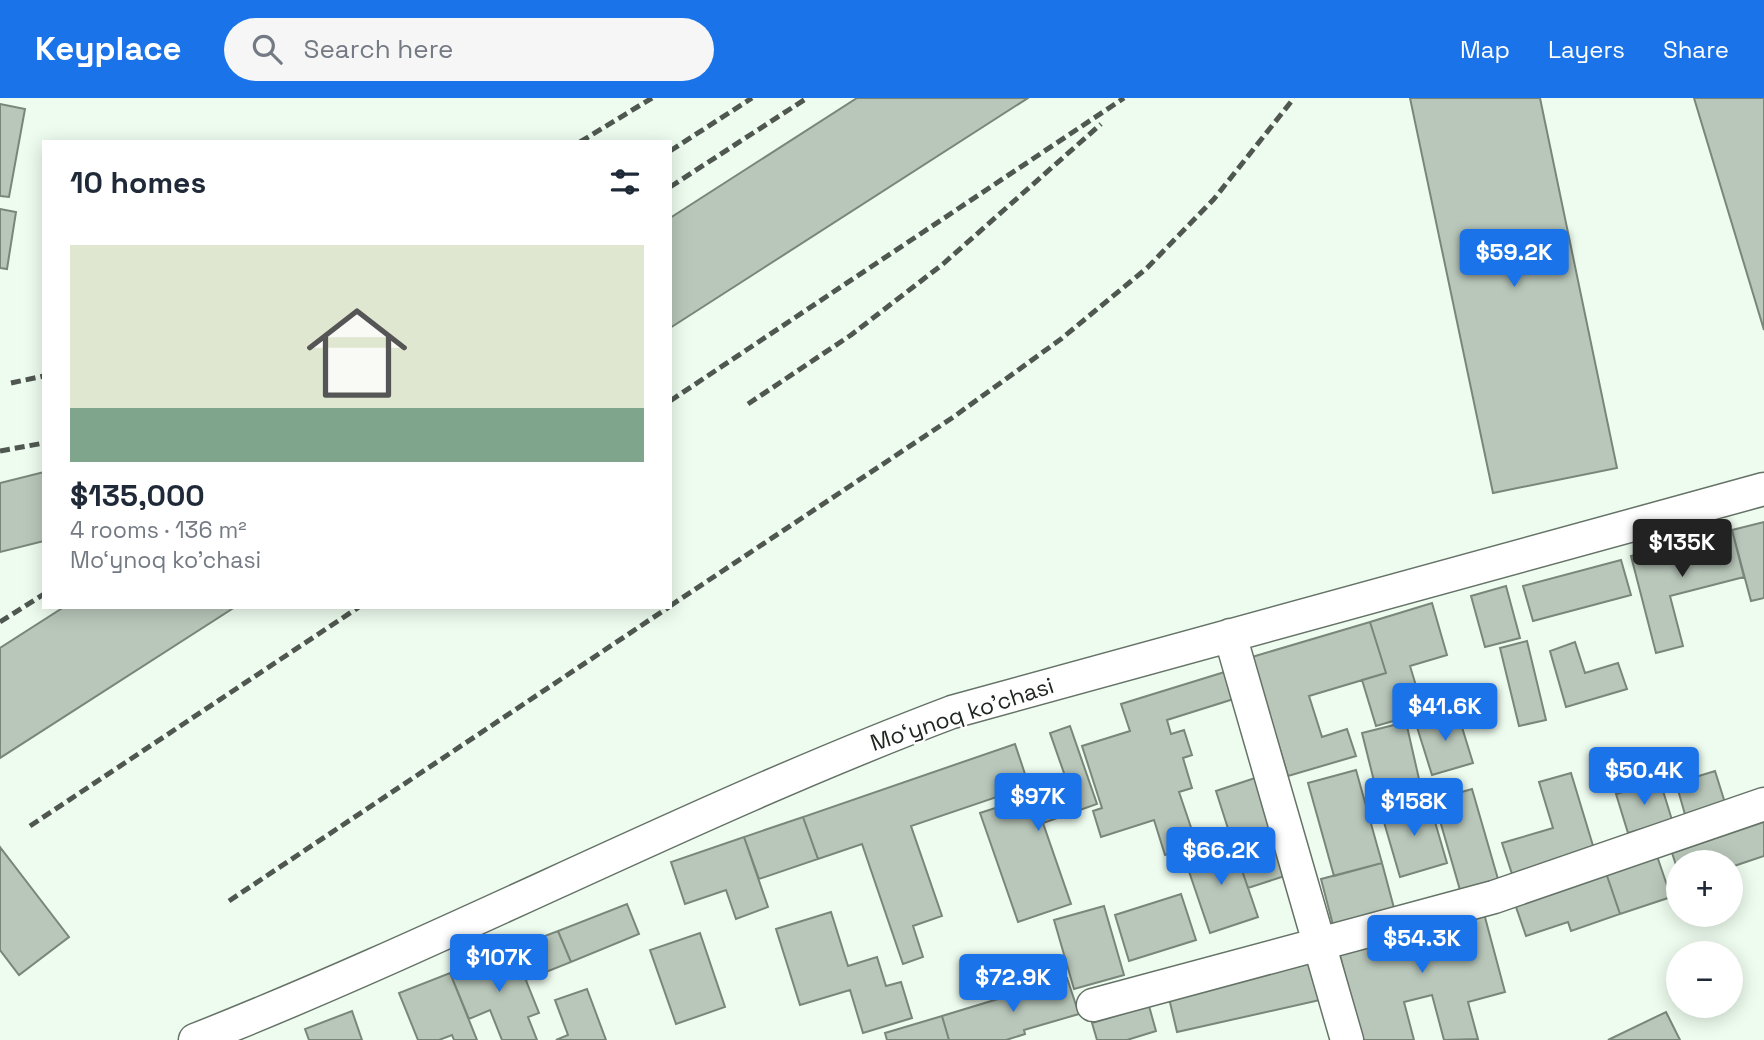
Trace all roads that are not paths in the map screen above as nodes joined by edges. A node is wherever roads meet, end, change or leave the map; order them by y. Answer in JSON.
{"nodes":[{"id":1,"x":1764,"y":489,"type":"edge"},
{"id":2,"x":1230,"y":635,"type":"junction"},
{"id":3,"x":1764,"y":804,"type":"edge"},
{"id":4,"x":1319,"y":943,"type":"junction"},
{"id":5,"x":1093,"y":1005,"type":"dead end"},
{"id":6,"x":195,"y":1040,"type":"edge"},
{"id":7,"x":1347,"y":1040,"type":"edge"}],
"edges":[{"from":1,"to":2,"type":"street","name":"Moʻynoq ko'chasi"},
{"from":2,"to":4,"type":"street"},
{"from":2,"to":6,"type":"street","name":"Moʻynoq ko'chasi"},
{"from":3,"to":4,"type":"street"},
{"from":4,"to":5,"type":"street"},
{"from":4,"to":7,"type":"street"}]}
